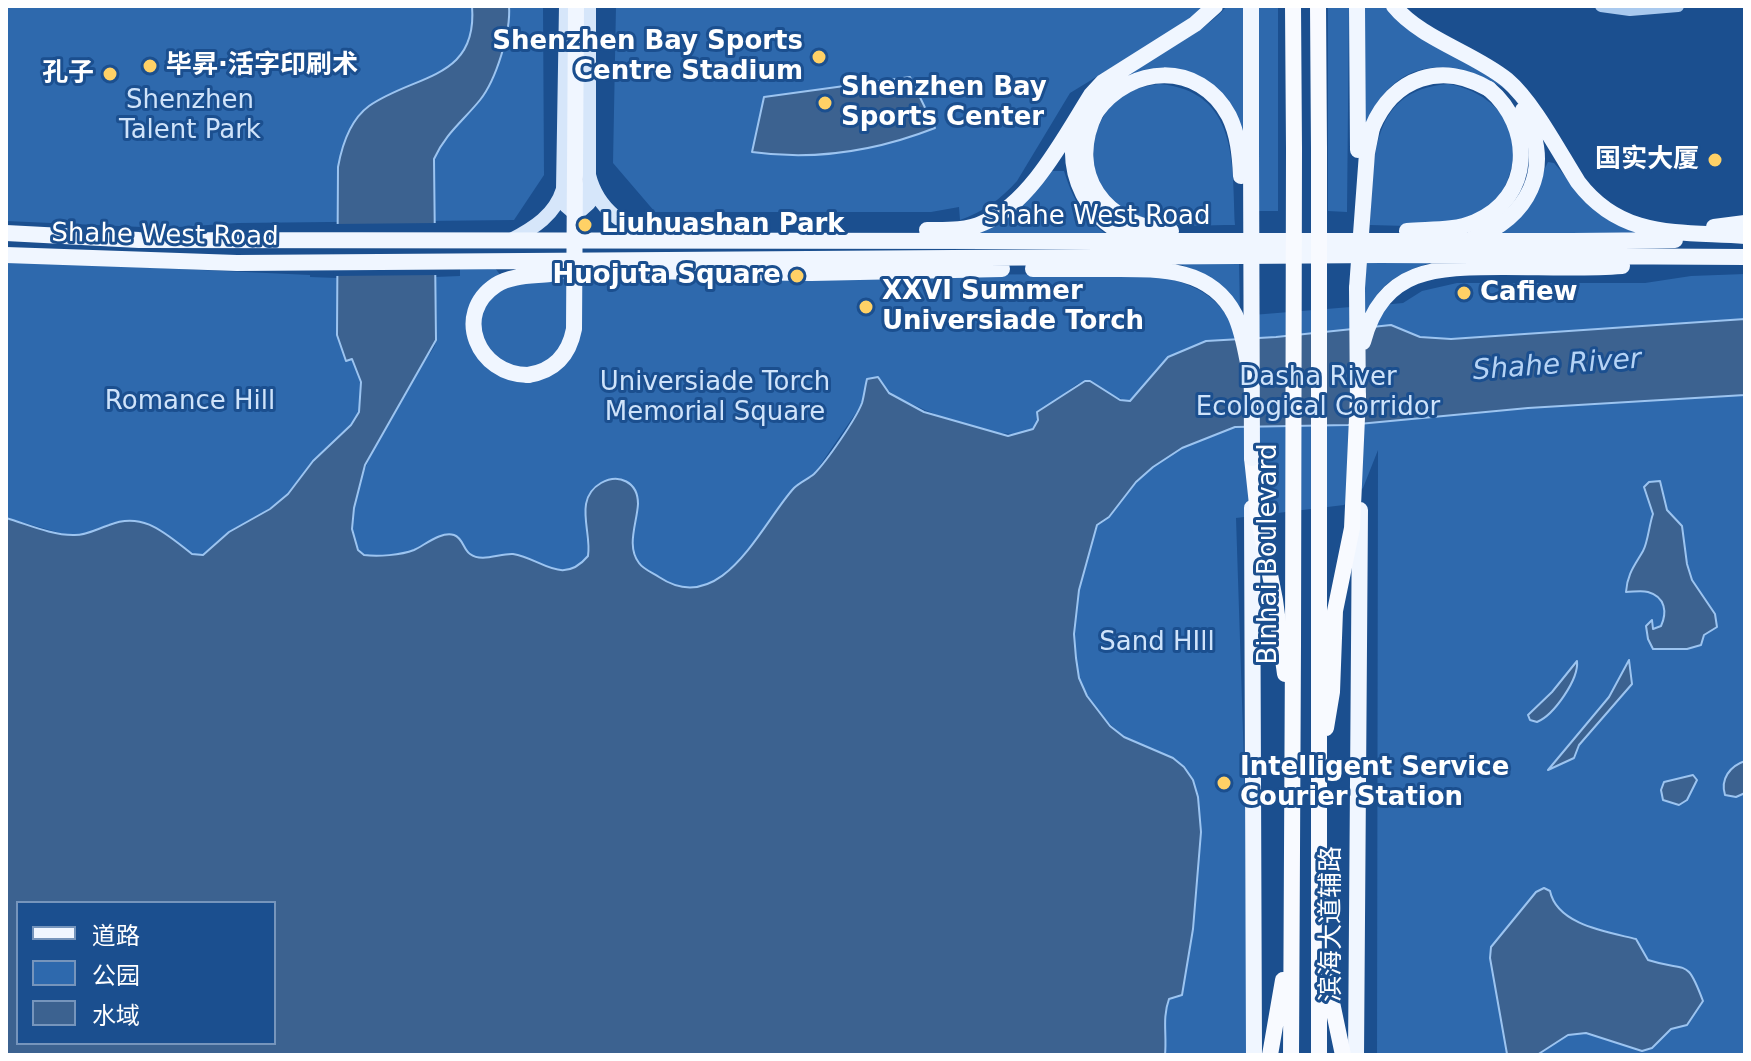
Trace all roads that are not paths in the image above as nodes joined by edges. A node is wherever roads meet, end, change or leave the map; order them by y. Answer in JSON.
{"nodes":[{"id":1,"x":566,"y":6,"type":"edge"},
{"id":2,"x":576,"y":6,"type":"edge"},
{"id":3,"x":589,"y":6,"type":"edge"},
{"id":4,"x":1215,"y":6,"type":"edge"},
{"id":5,"x":1251,"y":6,"type":"edge"},
{"id":6,"x":1293,"y":6,"type":"edge"},
{"id":7,"x":1318,"y":6,"type":"edge"},
{"id":8,"x":1357,"y":6,"type":"edge"},
{"id":9,"x":1394,"y":6,"type":"edge"},
{"id":10,"x":1601,"y":6,"type":"edge"},
{"id":11,"x":1678,"y":6,"type":"edge"},
{"id":12,"x":1089,"y":111,"type":"junction"},
{"id":13,"x":1530,"y":115,"type":"junction"},
{"id":14,"x":1066,"y":145,"type":"junction"},
{"id":15,"x":589,"y":175,"type":"junction"},
{"id":16,"x":564,"y":176,"type":"junction"},
{"id":17,"x":1745,"y":223,"type":"edge"},
{"id":18,"x":1661,"y":230,"type":"junction"},
{"id":19,"x":6,"y":233,"type":"edge"},
{"id":20,"x":1745,"y":237,"type":"edge"},
{"id":21,"x":774,"y":239,"type":"junction"},
{"id":22,"x":511,"y":240,"type":"junction"},
{"id":23,"x":662,"y":240,"type":"junction"},
{"id":24,"x":1252,"y":240,"type":"junction"},
{"id":25,"x":1326,"y":241,"type":"junction"},
{"id":26,"x":6,"y":255,"type":"edge"},
{"id":27,"x":1381,"y":255,"type":"junction"},
{"id":28,"x":1571,"y":255,"type":"junction"},
{"id":29,"x":1245,"y":256,"type":"junction"},
{"id":30,"x":1745,"y":257,"type":"edge"},
{"id":31,"x":905,"y":259,"type":"junction"},
{"id":32,"x":450,"y":262,"type":"junction"},
{"id":33,"x":573,"y":271,"type":"junction"},
{"id":34,"x":811,"y":273,"type":"junction"},
{"id":35,"x":1251,"y":282,"type":"junction"},
{"id":36,"x":1357,"y":288,"type":"junction"},
{"id":37,"x":1358,"y":396,"type":"junction"},
{"id":38,"x":1252,"y":397,"type":"junction"},
{"id":39,"x":1252,"y":458,"type":"junction"},
{"id":40,"x":1287,"y":644,"type":"junction"},
{"id":41,"x":1326,"y":645,"type":"junction"},
{"id":42,"x":1319,"y":937,"type":"junction"},
{"id":43,"x":1290,"y":943,"type":"junction"},
{"id":44,"x":1254,"y":1055,"type":"edge"},
{"id":45,"x":1270,"y":1055,"type":"edge"},
{"id":46,"x":1291,"y":1055,"type":"edge"},
{"id":47,"x":1319,"y":1055,"type":"edge"},
{"id":48,"x":1343,"y":1055,"type":"edge"},
{"id":49,"x":1356,"y":1055,"type":"edge"}],
"edges":[{"from":1,"to":16,"type":"main road"},
{"from":2,"to":33,"type":"main road","bridge":true},
{"from":3,"to":15,"type":"main road"},
{"from":4,"to":12,"type":"main road"},
{"from":5,"to":35,"type":"main road","bridge":true},
{"from":6,"to":40,"type":"highway","name":"Binhai Boulevard","bridge":true},
{"from":7,"to":41,"type":"highway","name":"Binhai Boulevard","bridge":true},
{"from":8,"to":36,"type":"main road","bridge":true},
{"from":9,"to":13,"type":"main road"},
{"from":10,"to":11,"type":"street"},
{"from":12,"to":14,"type":"main road"},
{"from":12,"to":24,"type":"main road","bridge":true},
{"from":12,"to":35,"type":"main road","bridge":true},
{"from":13,"to":18,"type":"main road"},
{"from":13,"to":27,"type":"main road"},
{"from":14,"to":21,"type":"main road"},
{"from":14,"to":29,"type":"main road"},
{"from":15,"to":16,"type":"main road"},
{"from":15,"to":23,"type":"main road"},
{"from":16,"to":22,"type":"main road"},
{"from":17,"to":18,"type":"main road"},
{"from":18,"to":20,"type":"main road"},
{"from":19,"to":22,"type":"main road","name":"Shahe West Road"},
{"from":20,"to":28,"type":"main road","name":"Shahe West Road"},
{"from":21,"to":23,"type":"main road","name":"Shahe West Road"},
{"from":21,"to":24,"type":"main road","name":"Shahe West Road","bridge":true},
{"from":22,"to":23,"type":"main road","name":"Shahe West Road"},
{"from":24,"to":25,"type":"main road","name":"Shahe West Road","bridge":true},
{"from":25,"to":28,"type":"main road","name":"Shahe West Road","bridge":true},
{"from":25,"to":36,"type":"main road","bridge":true},
{"from":26,"to":32,"type":"main road","name":"Shahe West Road"},
{"from":27,"to":28,"type":"main road","name":"Shahe West Road"},
{"from":27,"to":29,"type":"main road","name":"Shahe West Road"},
{"from":28,"to":30,"type":"main road"},
{"from":28,"to":37,"type":"main road"},
{"from":29,"to":31,"type":"main road","name":"Shahe West Road"},
{"from":31,"to":32,"type":"main road","name":"Shahe West Road"},
{"from":31,"to":34,"type":"main road"},
{"from":32,"to":33,"type":"main road"},
{"from":33,"to":34,"type":"main road"},
{"from":34,"to":38,"type":"main road","bridge":true},
{"from":35,"to":38,"type":"main road","bridge":true},
{"from":36,"to":37,"type":"main road"},
{"from":37,"to":41,"type":"highway"},
{"from":37,"to":49,"type":"main road","name":"滨海大道辅路"},
{"from":38,"to":39,"type":"main road","bridge":true},
{"from":39,"to":40,"type":"highway"},
{"from":39,"to":44,"type":"main road"},
{"from":40,"to":43,"type":"highway","name":"Binhai Boulevard"},
{"from":41,"to":42,"type":"highway","name":"Binhai Boulevard"},
{"from":42,"to":47,"type":"highway","name":"Binhai Boulevard"},
{"from":42,"to":48,"type":"highway"},
{"from":43,"to":45,"type":"highway"},
{"from":43,"to":46,"type":"highway","name":"Binhai Boulevard"}]}
